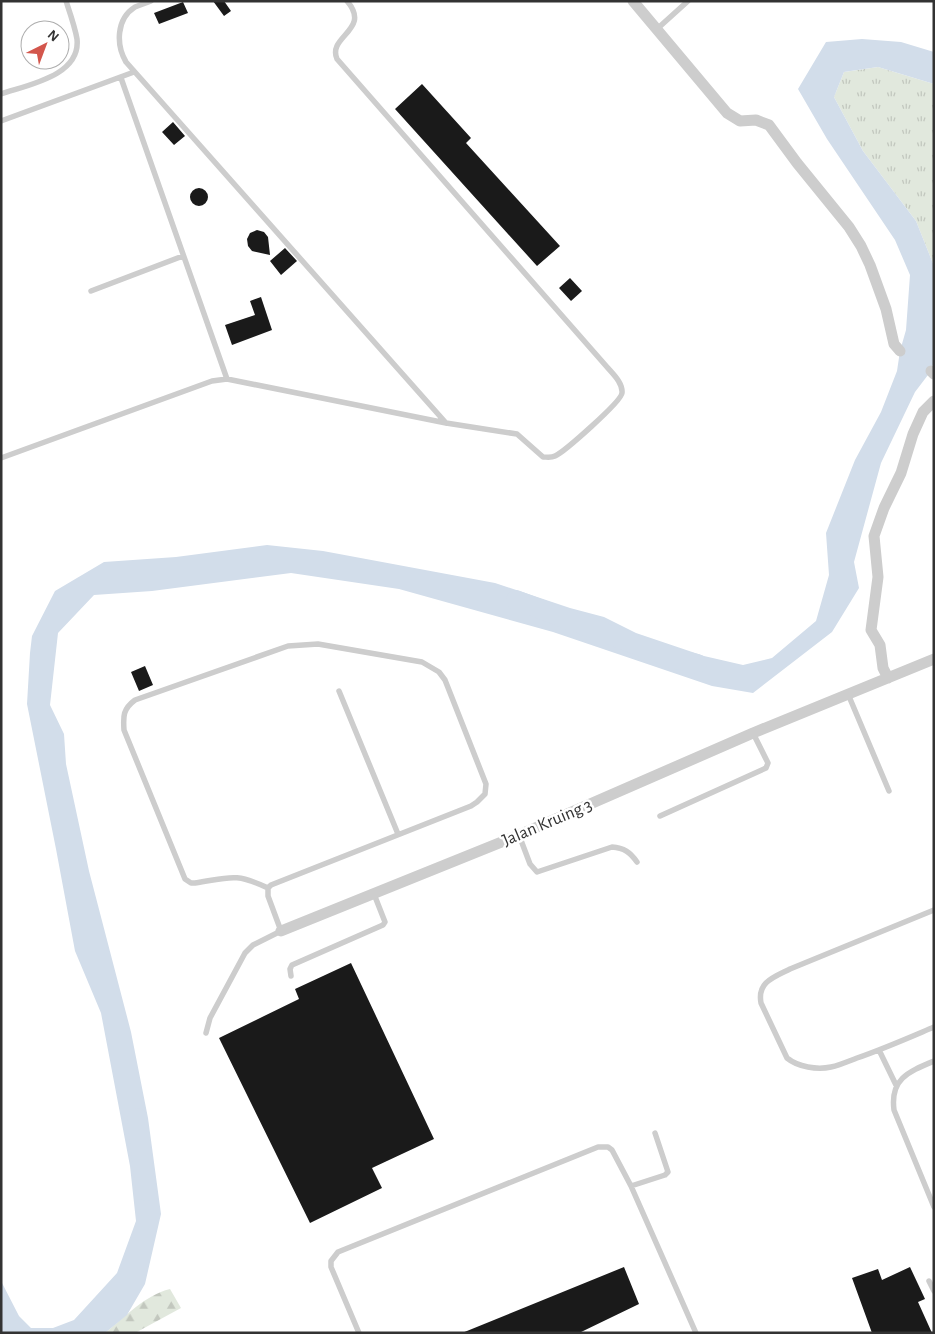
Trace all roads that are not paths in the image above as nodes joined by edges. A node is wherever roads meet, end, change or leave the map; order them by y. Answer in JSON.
{"nodes":[{"id":1,"x":66,"y":1,"type":"edge"},
{"id":2,"x":150,"y":1,"type":"edge"},
{"id":3,"x":347,"y":1,"type":"edge"},
{"id":4,"x":633,"y":1,"type":"edge"},
{"id":5,"x":688,"y":1,"type":"edge"},
{"id":6,"x":656,"y":29,"type":"junction"},
{"id":7,"x":134,"y":72,"type":"junction"},
{"id":8,"x":121,"y":78,"type":"junction"},
{"id":9,"x":1,"y":94,"type":"edge"},
{"id":10,"x":1,"y":121,"type":"edge"},
{"id":11,"x":183,"y":256,"type":"junction"},
{"id":12,"x":91,"y":291,"type":"dead end"},
{"id":13,"x":900,"y":351,"type":"dead end"},
{"id":14,"x":227,"y":378,"type":"junction"},
{"id":15,"x":934,"y":401,"type":"edge"},
{"id":16,"x":446,"y":423,"type":"junction"},
{"id":17,"x":1,"y":458,"type":"edge"},
{"id":18,"x":933,"y":662,"type":"edge"},
{"id":19,"x":888,"y":678,"type":"junction"},
{"id":20,"x":339,"y":691,"type":"dead end"},
{"id":21,"x":848,"y":694,"type":"junction"},
{"id":22,"x":753,"y":733,"type":"junction"},
{"id":23,"x":889,"y":791,"type":"dead end"},
{"id":24,"x":660,"y":816,"type":"dead end"},
{"id":25,"x":398,"y":834,"type":"junction"},
{"id":26,"x":519,"y":835,"type":"junction"},
{"id":27,"x":637,"y":862,"type":"dead end"},
{"id":28,"x":268,"y":888,"type":"junction"},
{"id":29,"x":374,"y":894,"type":"junction"},
{"id":30,"x":934,"y":910,"type":"edge"},
{"id":31,"x":281,"y":931,"type":"junction"},
{"id":32,"x":292,"y":976,"type":"dead end"},
{"id":33,"x":934,"y":1027,"type":"edge"},
{"id":34,"x":206,"y":1033,"type":"dead end"},
{"id":35,"x":879,"y":1050,"type":"junction"},
{"id":36,"x":934,"y":1061,"type":"edge"},
{"id":37,"x":896,"y":1085,"type":"junction"},
{"id":38,"x":655,"y":1133,"type":"dead end"},
{"id":39,"x":631,"y":1186,"type":"junction"},
{"id":40,"x":934,"y":1207,"type":"edge"},
{"id":41,"x":929,"y":1281,"type":"dead end"},
{"id":42,"x":934,"y":1291,"type":"edge"},
{"id":43,"x":359,"y":1333,"type":"edge"},
{"id":44,"x":696,"y":1333,"type":"edge"}],
"edges":[{"from":1,"to":9,"type":"lane"},
{"from":2,"to":7,"type":"lane"},
{"from":3,"to":16,"type":"lane"},
{"from":4,"to":6,"type":"street"},
{"from":5,"to":6,"type":"lane"},
{"from":6,"to":13,"type":"street"},
{"from":7,"to":8,"type":"lane"},
{"from":7,"to":16,"type":"lane"},
{"from":8,"to":10,"type":"lane"},
{"from":8,"to":11,"type":"lane"},
{"from":11,"to":12,"type":"lane"},
{"from":11,"to":14,"type":"lane"},
{"from":14,"to":16,"type":"lane"},
{"from":14,"to":17,"type":"lane"},
{"from":15,"to":19,"type":"street"},
{"from":18,"to":19,"type":"street","name":"Jalan Kruing 3"},
{"from":19,"to":21,"type":"street","name":"Jalan Kruing 3"},
{"from":20,"to":25,"type":"lane"},
{"from":21,"to":22,"type":"street","name":"Jalan Kruing 3"},
{"from":21,"to":23,"type":"lane"},
{"from":22,"to":24,"type":"lane"},
{"from":22,"to":26,"type":"street","name":"Jalan Kruing 3"},
{"from":25,"to":28,"type":"lane"},
{"from":25,"to":28,"type":"lane"},
{"from":26,"to":27,"type":"lane"},
{"from":26,"to":29,"type":"street","name":"Jalan Kruing 3"},
{"from":28,"to":31,"type":"lane"},
{"from":29,"to":31,"type":"street","name":"Jalan Kruing 3"},
{"from":29,"to":32,"type":"lane"},
{"from":30,"to":35,"type":"lane"},
{"from":31,"to":34,"type":"lane","name":"Jalan Kruing 3"},
{"from":33,"to":35,"type":"lane"},
{"from":35,"to":37,"type":"lane"},
{"from":36,"to":37,"type":"lane"},
{"from":37,"to":40,"type":"lane"},
{"from":38,"to":39,"type":"lane"},
{"from":39,"to":43,"type":"lane"},
{"from":39,"to":44,"type":"lane"},
{"from":41,"to":42,"type":"lane"}]}
